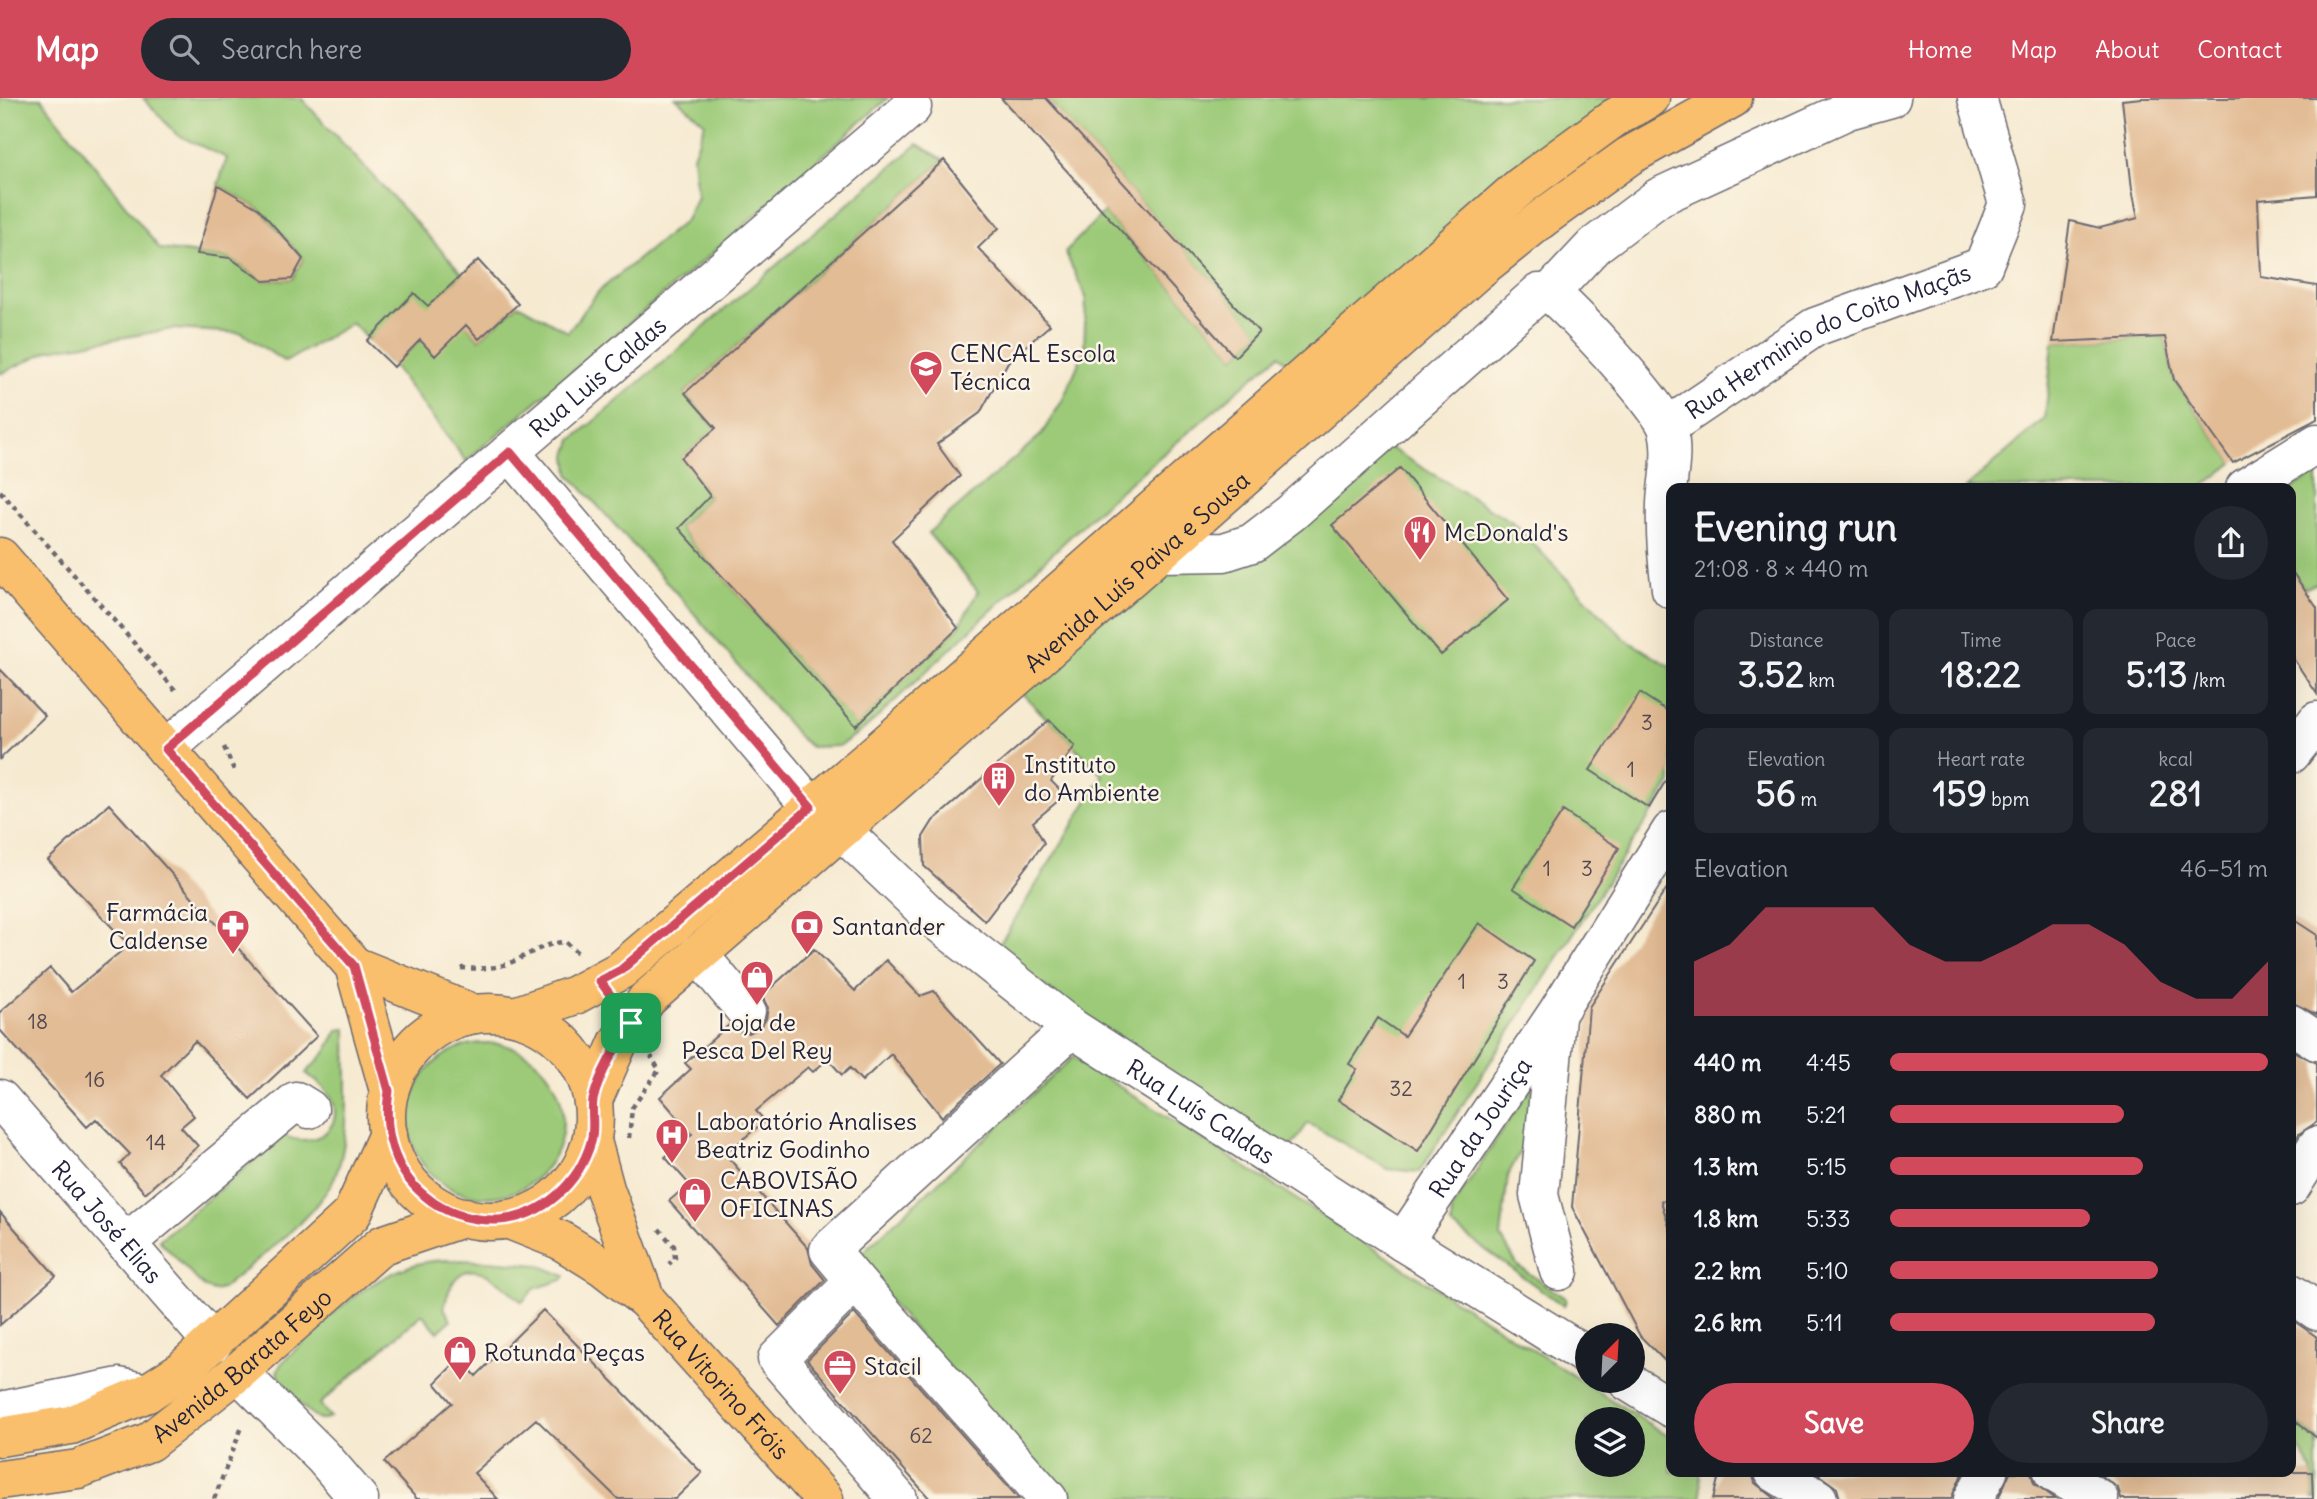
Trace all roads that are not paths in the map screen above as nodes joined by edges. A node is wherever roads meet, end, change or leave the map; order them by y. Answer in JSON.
{"nodes":[{"id":1,"x":1650,"y":98,"type":"edge"},
{"id":2,"x":1733,"y":98,"type":"edge"},
{"id":3,"x":1891,"y":98,"type":"edge"},
{"id":4,"x":1977,"y":98,"type":"edge"},
{"id":5,"x":912,"y":107,"type":"dead end"},
{"id":6,"x":1617,"y":108,"type":"edge"},
{"id":7,"x":1550,"y":293,"type":"junction"},
{"id":8,"x":1667,"y":427,"type":"junction"},
{"id":9,"x":2317,"y":443,"type":"edge"},
{"id":10,"x":510,"y":452,"type":"junction"},
{"id":11,"x":1669,"y":483,"type":"edge"},
{"id":12,"x":2253,"y":483,"type":"edge"},
{"id":13,"x":1666,"y":530,"type":"edge"},
{"id":14,"x":1666,"y":552,"type":"edge"},
{"id":15,"x":1159,"y":553,"type":"junction"},
{"id":16,"x":0,"y":557,"type":"edge"},
{"id":17,"x":2317,"y":720,"type":"edge"},
{"id":18,"x":2296,"y":747,"type":"edge"},
{"id":19,"x":166,"y":749,"type":"junction"},
{"id":20,"x":811,"y":807,"type":"junction"},
{"id":21,"x":841,"y":830,"type":"junction"},
{"id":22,"x":1666,"y":839,"type":"edge"},
{"id":23,"x":698,"y":954,"type":"junction"},
{"id":24,"x":354,"y":966,"type":"junction"},
{"id":25,"x":746,"y":1011,"type":"dead end"},
{"id":26,"x":1557,"y":1013,"type":"junction"},
{"id":27,"x":474,"y":1014,"type":"junction"},
{"id":28,"x":515,"y":1016,"type":"junction"},
{"id":29,"x":2296,"y":1027,"type":"edge"},
{"id":30,"x":1072,"y":1028,"type":"junction"},
{"id":31,"x":2317,"y":1041,"type":"edge"},
{"id":32,"x":389,"y":1091,"type":"junction"},
{"id":33,"x":0,"y":1099,"type":"edge"},
{"id":34,"x":593,"y":1101,"type":"junction"},
{"id":35,"x":309,"y":1108,"type":"dead end"},
{"id":36,"x":388,"y":1134,"type":"junction"},
{"id":37,"x":592,"y":1141,"type":"junction"},
{"id":38,"x":2317,"y":1146,"type":"edge"},
{"id":39,"x":2296,"y":1179,"type":"edge"},
{"id":40,"x":465,"y":1217,"type":"junction"},
{"id":41,"x":507,"y":1219,"type":"junction"},
{"id":42,"x":1402,"y":1242,"type":"junction"},
{"id":43,"x":126,"y":1243,"type":"junction"},
{"id":44,"x":1559,"y":1271,"type":"dead end"},
{"id":45,"x":855,"y":1281,"type":"junction"},
{"id":46,"x":645,"y":1295,"type":"junction"},
{"id":47,"x":2296,"y":1296,"type":"edge"},
{"id":48,"x":2317,"y":1311,"type":"edge"},
{"id":49,"x":213,"y":1343,"type":"junction"},
{"id":50,"x":1575,"y":1349,"type":"edge"},
{"id":51,"x":792,"y":1363,"type":"junction"},
{"id":52,"x":239,"y":1372,"type":"junction"},
{"id":53,"x":1645,"y":1392,"type":"edge"},
{"id":54,"x":147,"y":1393,"type":"junction"},
{"id":55,"x":1666,"y":1405,"type":"edge"},
{"id":56,"x":0,"y":1410,"type":"edge"},
{"id":57,"x":0,"y":1437,"type":"edge"},
{"id":58,"x":1782,"y":1477,"type":"edge"},
{"id":59,"x":1985,"y":1477,"type":"edge"},
{"id":60,"x":2062,"y":1477,"type":"edge"},
{"id":61,"x":0,"y":1480,"type":"edge"},
{"id":62,"x":359,"y":1499,"type":"edge"},
{"id":63,"x":824,"y":1499,"type":"edge"},
{"id":64,"x":898,"y":1499,"type":"edge"},
{"id":65,"x":922,"y":1499,"type":"edge"},
{"id":66,"x":1048,"y":1499,"type":"edge"},
{"id":67,"x":1818,"y":1499,"type":"edge"},
{"id":68,"x":1973,"y":1499,"type":"edge"},
{"id":69,"x":2099,"y":1499,"type":"edge"}],
"edges":[{"from":1,"to":6,"type":"main road","name":"Avenida Luís Paiva e Sousa"},
{"from":2,"to":15,"type":"main road","name":"Avenida Luís Paiva e Sousa"},
{"from":3,"to":7,"type":"street"},
{"from":4,"to":8,"type":"street","name":"Rua Herminio do Coito Maçãs"},
{"from":5,"to":10,"type":"street","name":"Rua Luis Caldas"},
{"from":6,"to":20,"type":"main road","name":"Avenida Luís Paiva e Sousa"},
{"from":7,"to":8,"type":"street"},
{"from":7,"to":15,"type":"street"},
{"from":8,"to":11,"type":"street"},
{"from":9,"to":12,"type":"street"},
{"from":10,"to":19,"type":"street"},
{"from":10,"to":20,"type":"street","name":"Rua Luis Caldas"},
{"from":13,"to":14,"type":"street"},
{"from":15,"to":21,"type":"main road","name":"Avenida Luís Paiva e Sousa"},
{"from":16,"to":19,"type":"main road"},
{"from":17,"to":18,"type":"street"},
{"from":19,"to":24,"type":"main road"},
{"from":20,"to":28,"type":"main road","name":"Avenida Luís Paiva e Sousa"},
{"from":21,"to":23,"type":"main road","name":"Avenida Luís Paiva e Sousa"},
{"from":21,"to":30,"type":"street","name":"Rua Luís Caldas"},
{"from":22,"to":26,"type":"street","name":"Rua da Jouriça"},
{"from":23,"to":25,"type":"street"},
{"from":23,"to":34,"type":"main road","name":"Avenida Luís Paiva e Sousa"},
{"from":24,"to":27,"type":"main road"},
{"from":24,"to":32,"type":"main road"},
{"from":26,"to":42,"type":"street","name":"Rua da Jouriça"},
{"from":26,"to":44,"type":"street","name":"Rua da Jouriça"},
{"from":27,"to":28,"type":"main road"},
{"from":27,"to":32,"type":"main road"},
{"from":28,"to":34,"type":"main road"},
{"from":29,"to":31,"type":"street"},
{"from":30,"to":42,"type":"street","name":"Rua Luís Caldas"},
{"from":30,"to":45,"type":"street"},
{"from":32,"to":36,"type":"main road"},
{"from":33,"to":43,"type":"street","name":"Rua José Elias"},
{"from":34,"to":37,"type":"main road"},
{"from":35,"to":43,"type":"street"},
{"from":36,"to":40,"type":"main road"},
{"from":36,"to":49,"type":"main road","name":"Avenida Barata Feyo"},
{"from":37,"to":41,"type":"main road"},
{"from":37,"to":46,"type":"main road","name":"Rua Vitorino Fróis"},
{"from":38,"to":39,"type":"street"},
{"from":40,"to":41,"type":"main road"},
{"from":40,"to":52,"type":"main road","name":"Avenida Barata Feyo"},
{"from":41,"to":46,"type":"main road","name":"Rua Vitorino Fróis"},
{"from":42,"to":50,"type":"street","name":"Rua Luís Caldas"},
{"from":43,"to":49,"type":"street","name":"Rua José Elias"},
{"from":45,"to":51,"type":"street"},
{"from":45,"to":66,"type":"street"},
{"from":46,"to":63,"type":"main road","name":"Rua Vitorino Fróis"},
{"from":47,"to":48,"type":"street"},
{"from":49,"to":54,"type":"main road","name":"Avenida Barata Feyo"},
{"from":51,"to":64,"type":"street"},
{"from":51,"to":65,"type":"street"},
{"from":52,"to":61,"type":"main road","name":"Avenida Barata Feyo"},
{"from":52,"to":62,"type":"street"},
{"from":53,"to":55,"type":"street"},
{"from":54,"to":56,"type":"street"},
{"from":54,"to":57,"type":"main road","name":"Avenida Barata Feyo"},
{"from":58,"to":67,"type":"street"},
{"from":59,"to":68,"type":"street"},
{"from":60,"to":69,"type":"street"}]}
